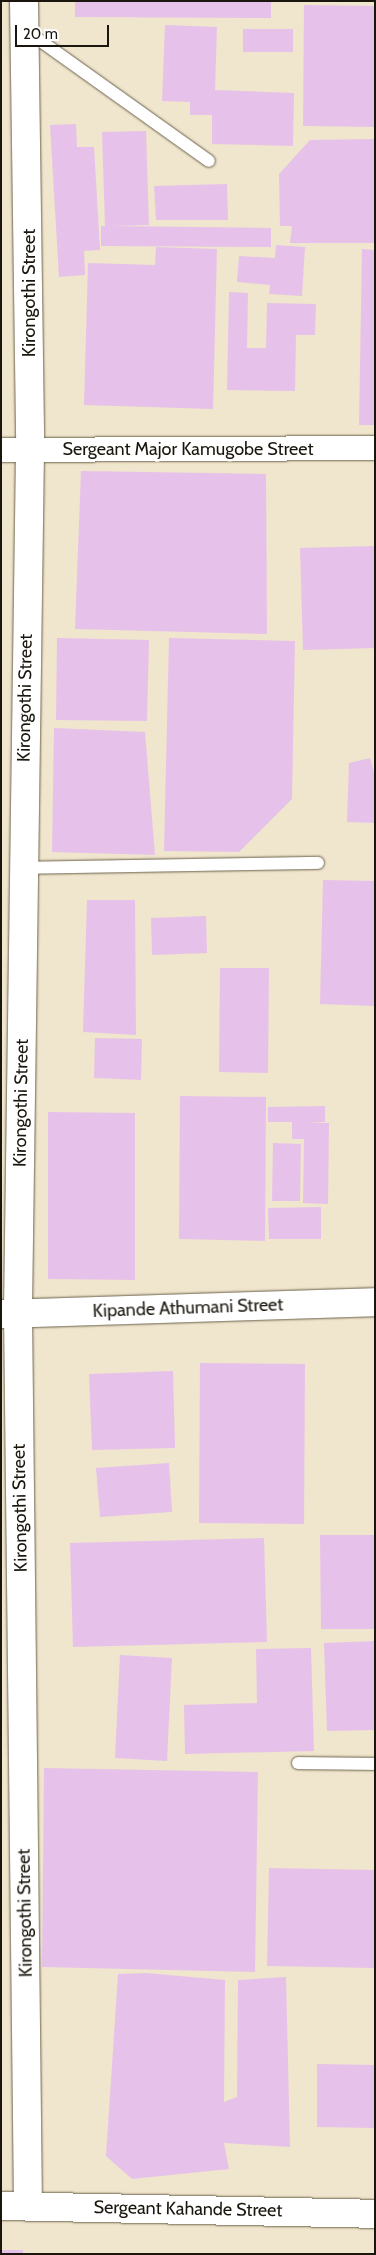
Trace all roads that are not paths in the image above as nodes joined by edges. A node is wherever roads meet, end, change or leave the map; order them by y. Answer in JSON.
{"nodes":[{"id":1,"x":24,"y":1,"type":"edge"},
{"id":2,"x":24,"y":29,"type":"junction"},
{"id":3,"x":208,"y":161,"type":"dead end"},
{"id":4,"x":375,"y":448,"type":"edge"},
{"id":5,"x":1,"y":450,"type":"edge"},
{"id":6,"x":30,"y":450,"type":"junction"},
{"id":7,"x":318,"y":864,"type":"dead end"},
{"id":8,"x":21,"y":868,"type":"junction"},
{"id":9,"x":375,"y":1302,"type":"edge"},
{"id":10,"x":10,"y":1314,"type":"edge"},
{"id":11,"x":298,"y":1763,"type":"dead end"},
{"id":12,"x":375,"y":1764,"type":"edge"},
{"id":13,"x":28,"y":2205,"type":"junction"},
{"id":14,"x":1,"y":2206,"type":"edge"},
{"id":15,"x":375,"y":2214,"type":"edge"}],
"edges":[{"from":1,"to":2,"type":"street","name":"Kirongothi Street"},
{"from":2,"to":3,"type":"lane"},
{"from":2,"to":6,"type":"street","name":"Kirongothi Street"},
{"from":4,"to":6,"type":"street","name":"Sergeant Major Kamugobe Street"},
{"from":5,"to":6,"type":"street","name":"Sergeant Major Kamugobe Street"},
{"from":6,"to":8,"type":"street","name":"Kirongothi Street"},
{"from":7,"to":8,"type":"lane"},
{"from":8,"to":10,"type":"street","name":"Kirongothi Street"},
{"from":9,"to":10,"type":"street","name":"Kipande Athumani Street"},
{"from":10,"to":13,"type":"street","name":"Kirongothi Street"},
{"from":11,"to":12,"type":"lane"},
{"from":13,"to":14,"type":"street","name":"Sergeant Kahande Street"},
{"from":13,"to":15,"type":"street","name":"Sergeant Kahande Street"}]}
